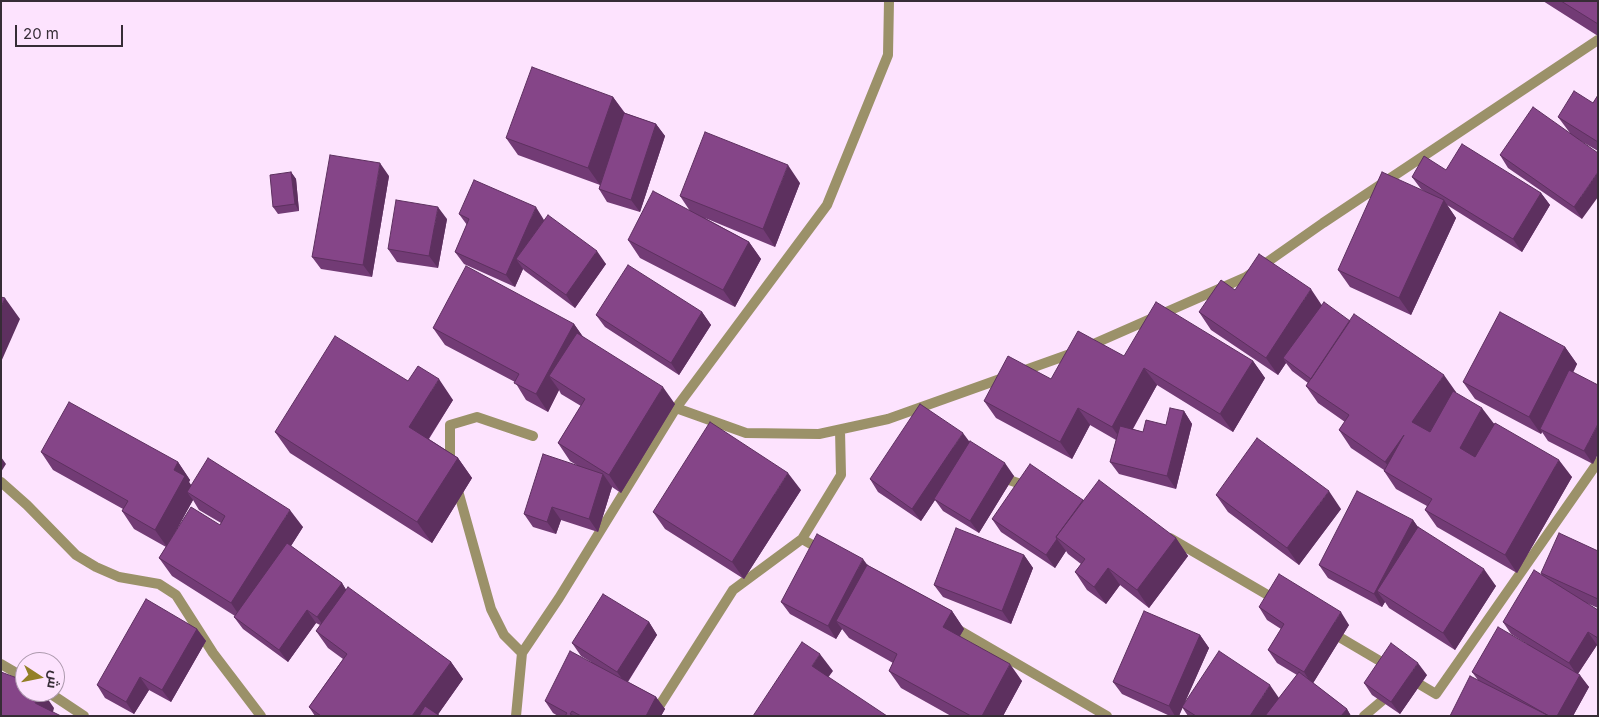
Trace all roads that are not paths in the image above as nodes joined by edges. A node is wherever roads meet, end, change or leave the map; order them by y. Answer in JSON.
{"nodes":[{"id":1,"x":889,"y":1,"type":"edge"},
{"id":2,"x":1598,"y":40,"type":"edge"},
{"id":3,"x":676,"y":408,"type":"junction"},
{"id":4,"x":840,"y":430,"type":"junction"},
{"id":5,"x":533,"y":436,"type":"dead end"},
{"id":6,"x":1598,"y":462,"type":"edge"},
{"id":7,"x":988,"y":472,"type":"edge"},
{"id":8,"x":1,"y":482,"type":"edge"},
{"id":9,"x":1042,"y":491,"type":"edge"},
{"id":10,"x":1158,"y":531,"type":"edge"},
{"id":11,"x":802,"y":538,"type":"junction"},
{"id":12,"x":836,"y":558,"type":"edge"},
{"id":13,"x":1283,"y":604,"type":"edge"},
{"id":14,"x":946,"y":622,"type":"edge"},
{"id":15,"x":1317,"y":624,"type":"edge"},
{"id":16,"x":522,"y":653,"type":"junction"},
{"id":17,"x":1,"y":664,"type":"edge"},
{"id":18,"x":15,"y":672,"type":"edge"},
{"id":19,"x":1409,"y":678,"type":"junction"},
{"id":20,"x":63,"y":702,"type":"edge"},
{"id":21,"x":84,"y":716,"type":"edge"},
{"id":22,"x":261,"y":716,"type":"edge"},
{"id":23,"x":516,"y":716,"type":"edge"},
{"id":24,"x":653,"y":716,"type":"edge"},
{"id":25,"x":1106,"y":716,"type":"edge"},
{"id":26,"x":1364,"y":716,"type":"edge"}],
"edges":[{"from":1,"to":3,"type":"street"},
{"from":2,"to":4,"type":"street"},
{"from":3,"to":4,"type":"street"},
{"from":3,"to":16,"type":"street"},
{"from":4,"to":11,"type":"street"},
{"from":5,"to":16,"type":"street"},
{"from":6,"to":19,"type":"street"},
{"from":7,"to":9,"type":"street"},
{"from":8,"to":22,"type":"street"},
{"from":10,"to":13,"type":"street"},
{"from":11,"to":12,"type":"street"},
{"from":11,"to":24,"type":"street"},
{"from":14,"to":25,"type":"street"},
{"from":15,"to":19,"type":"street"},
{"from":16,"to":23,"type":"street"},
{"from":17,"to":18,"type":"street"},
{"from":19,"to":26,"type":"street"},
{"from":20,"to":21,"type":"street"}]}
